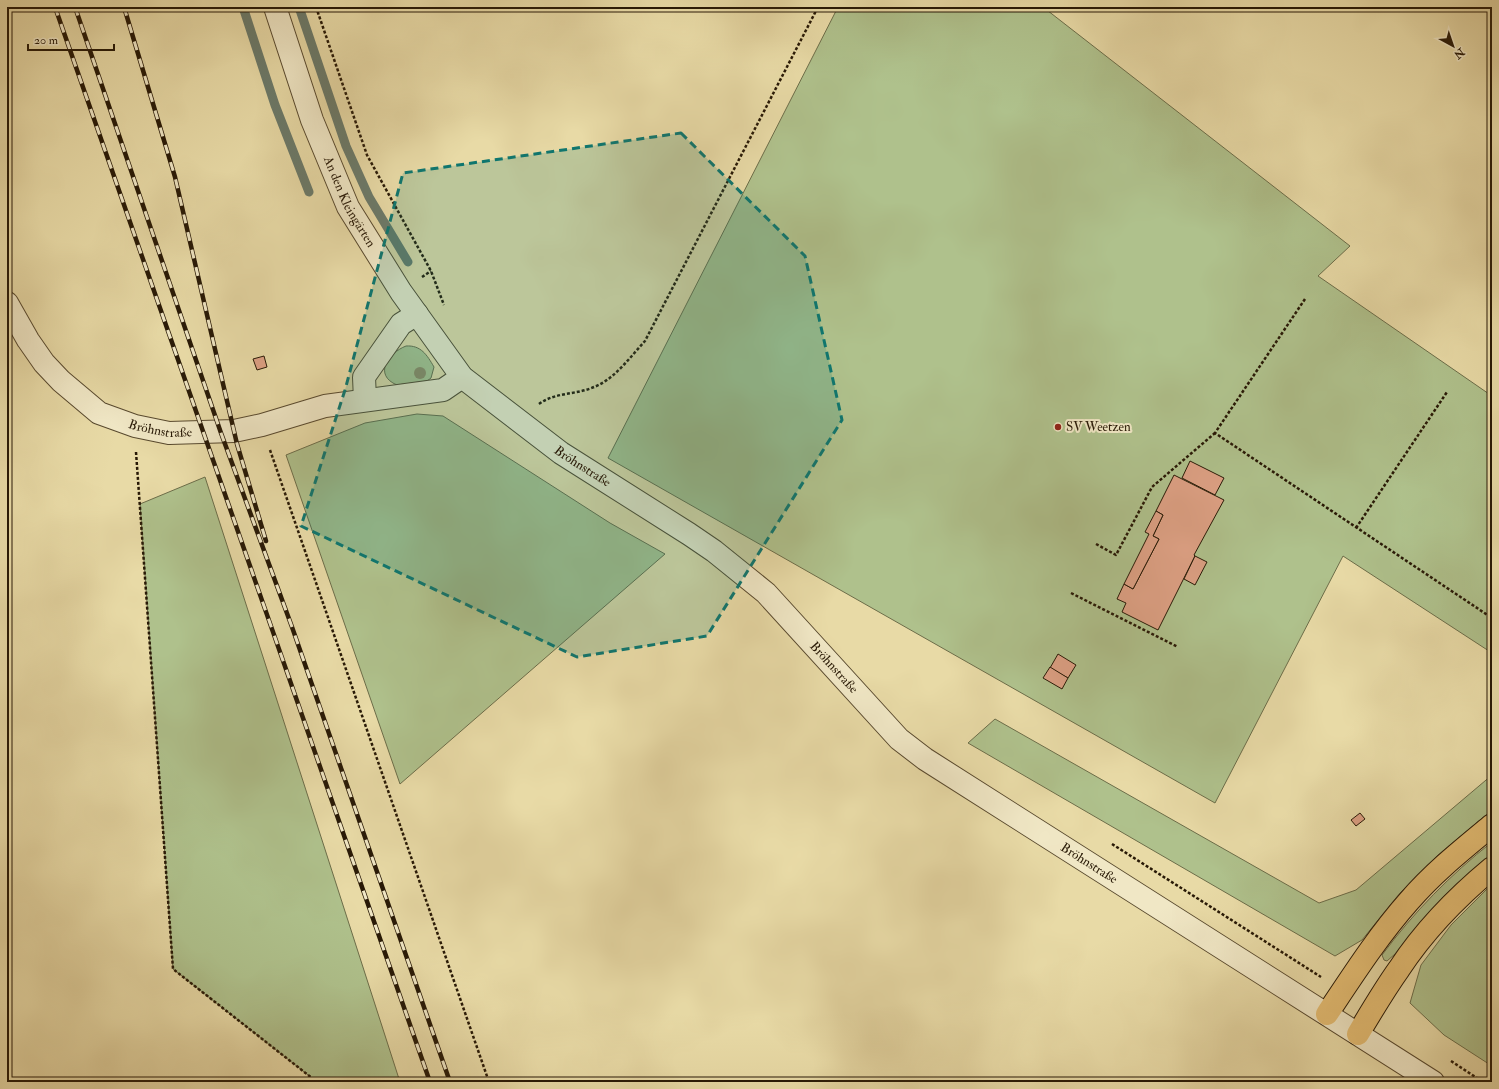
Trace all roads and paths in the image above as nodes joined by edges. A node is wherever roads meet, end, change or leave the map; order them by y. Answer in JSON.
{"nodes":[{"id":1,"x":275,"y":7,"type":"edge"},
{"id":2,"x":316,"y":7,"type":"edge"},
{"id":3,"x":818,"y":7,"type":"edge"},
{"id":4,"x":1305,"y":299,"type":"dead end"},
{"id":5,"x":7,"y":303,"type":"edge"},
{"id":6,"x":444,"y":306,"type":"dead end"},
{"id":7,"x":416,"y":314,"type":"junction"},
{"id":8,"x":462,"y":377,"type":"junction"},
{"id":9,"x":1447,"y":392,"type":"dead end"},
{"id":10,"x":365,"y":400,"type":"junction"},
{"id":11,"x":520,"y":423,"type":"junction"},
{"id":12,"x":262,"y":425,"type":"junction"},
{"id":13,"x":135,"y":426,"type":"junction"},
{"id":14,"x":1215,"y":434,"type":"junction"},
{"id":15,"x":1356,"y":528,"type":"junction"},
{"id":16,"x":1096,"y":544,"type":"dead end"},
{"id":17,"x":1071,"y":593,"type":"dead end"},
{"id":18,"x":1492,"y":618,"type":"edge"},
{"id":19,"x":1178,"y":647,"type":"dead end"},
{"id":20,"x":1492,"y":825,"type":"edge"},
{"id":21,"x":1106,"y":841,"type":"dead end"},
{"id":22,"x":1492,"y":868,"type":"edge"},
{"id":23,"x":1343,"y":991,"type":"junction"},
{"id":24,"x":1327,"y":1014,"type":"junction"},
{"id":25,"x":1358,"y":1034,"type":"junction"},
{"id":26,"x":317,"y":1082,"type":"edge"},
{"id":27,"x":490,"y":1082,"type":"edge"},
{"id":28,"x":1433,"y":1082,"type":"edge"}],
"edges":[{"from":1,"to":7,"type":"street","name":"An den Kleingärten"},
{"from":2,"to":6,"type":"path"},
{"from":3,"to":11,"type":"path"},
{"from":4,"to":14,"type":"path"},
{"from":5,"to":13,"type":"street","name":"Bröhnstraße"},
{"from":7,"to":8,"type":"street","name":"An den Kleingärten"},
{"from":7,"to":10,"type":"street"},
{"from":8,"to":10,"type":"street","name":"Bröhnstraße"},
{"from":8,"to":11,"type":"street","name":"Bröhnstraße"},
{"from":9,"to":15,"type":"path"},
{"from":10,"to":12,"type":"street","name":"Bröhnstraße"},
{"from":11,"to":24,"type":"street","name":"Bröhnstraße"},
{"from":12,"to":13,"type":"street","name":"Bröhnstraße"},
{"from":12,"to":27,"type":"path"},
{"from":13,"to":26,"type":"path"},
{"from":14,"to":15,"type":"path"},
{"from":14,"to":16,"type":"path"},
{"from":15,"to":18,"type":"path"},
{"from":17,"to":19,"type":"path"},
{"from":20,"to":23,"type":"highway"},
{"from":21,"to":23,"type":"path"},
{"from":22,"to":25,"type":"highway"},
{"from":23,"to":24,"type":"highway"},
{"from":24,"to":25,"type":"street","name":"Bröhnstraße"},
{"from":25,"to":28,"type":"street","name":"Bröhnstraße"}]}
